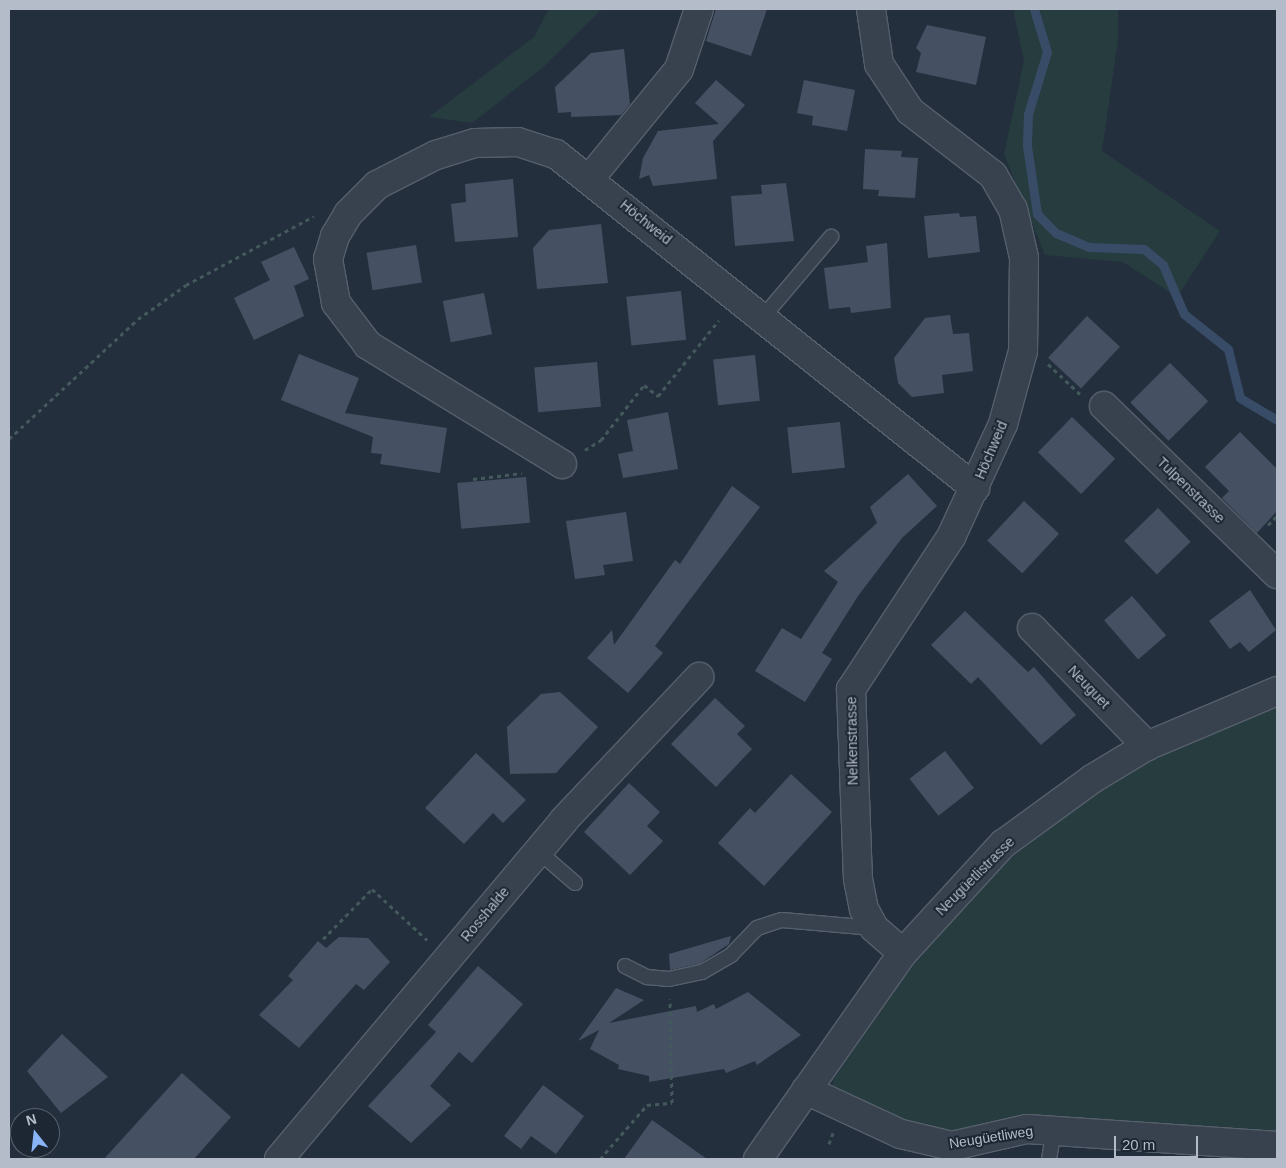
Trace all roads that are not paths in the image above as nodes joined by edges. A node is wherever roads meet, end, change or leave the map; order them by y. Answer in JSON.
{"nodes":[{"id":1,"x":699,"y":9,"type":"edge"},
{"id":2,"x":871,"y":9,"type":"edge"},
{"id":3,"x":591,"y":178,"type":"junction"},
{"id":4,"x":831,"y":237,"type":"dead end"},
{"id":5,"x":764,"y":316,"type":"junction"},
{"id":6,"x":1104,"y":406,"type":"road end"},
{"id":7,"x":562,"y":464,"type":"road end"},
{"id":8,"x":975,"y":488,"type":"junction"},
{"id":9,"x":1277,"y":574,"type":"edge"},
{"id":10,"x":1032,"y":628,"type":"dead end"},
{"id":11,"x":699,"y":677,"type":"dead end"},
{"id":12,"x":1277,"y":691,"type":"edge"},
{"id":13,"x":1147,"y":746,"type":"junction"},
{"id":14,"x":538,"y":851,"type":"junction"},
{"id":15,"x":575,"y":883,"type":"dead end"},
{"id":16,"x":874,"y":928,"type":"junction"},
{"id":17,"x":903,"y":953,"type":"junction"},
{"id":18,"x":624,"y":966,"type":"dead end"},
{"id":19,"x":806,"y":1090,"type":"junction"},
{"id":20,"x":1054,"y":1130,"type":"junction"},
{"id":21,"x":1277,"y":1146,"type":"edge"},
{"id":22,"x":279,"y":1159,"type":"edge"},
{"id":23,"x":758,"y":1159,"type":"edge"},
{"id":24,"x":1049,"y":1159,"type":"edge"}],
"edges":[{"from":1,"to":3,"type":"street"},
{"from":2,"to":8,"type":"street","name":"Höchweid"},
{"from":3,"to":5,"type":"street","name":"Höchweid"},
{"from":3,"to":7,"type":"street","name":"Höchweid"},
{"from":4,"to":5,"type":"lane"},
{"from":5,"to":8,"type":"street","name":"Höchweid"},
{"from":6,"to":9,"type":"street","name":"Tulpenstrasse"},
{"from":8,"to":16,"type":"street","name":"Nelkenstrasse"},
{"from":10,"to":13,"type":"street","name":"Neuguet"},
{"from":11,"to":14,"type":"street","name":"Rosshalde"},
{"from":12,"to":13,"type":"street","name":"Neugüetlistrasse"},
{"from":13,"to":17,"type":"street","name":"Neugüetlistrasse"},
{"from":14,"to":15,"type":"lane"},
{"from":14,"to":22,"type":"street","name":"Rosshalde"},
{"from":16,"to":17,"type":"street","name":"Nelkenstrasse"},
{"from":16,"to":18,"type":"lane"},
{"from":17,"to":19,"type":"street","name":"Neugüetlistrasse"},
{"from":19,"to":20,"type":"street","name":"Neugüetliweg"},
{"from":19,"to":23,"type":"street","name":"Neugüetlistrasse"},
{"from":20,"to":21,"type":"street","name":"Neugüetliweg"},
{"from":20,"to":24,"type":"lane"}]}
